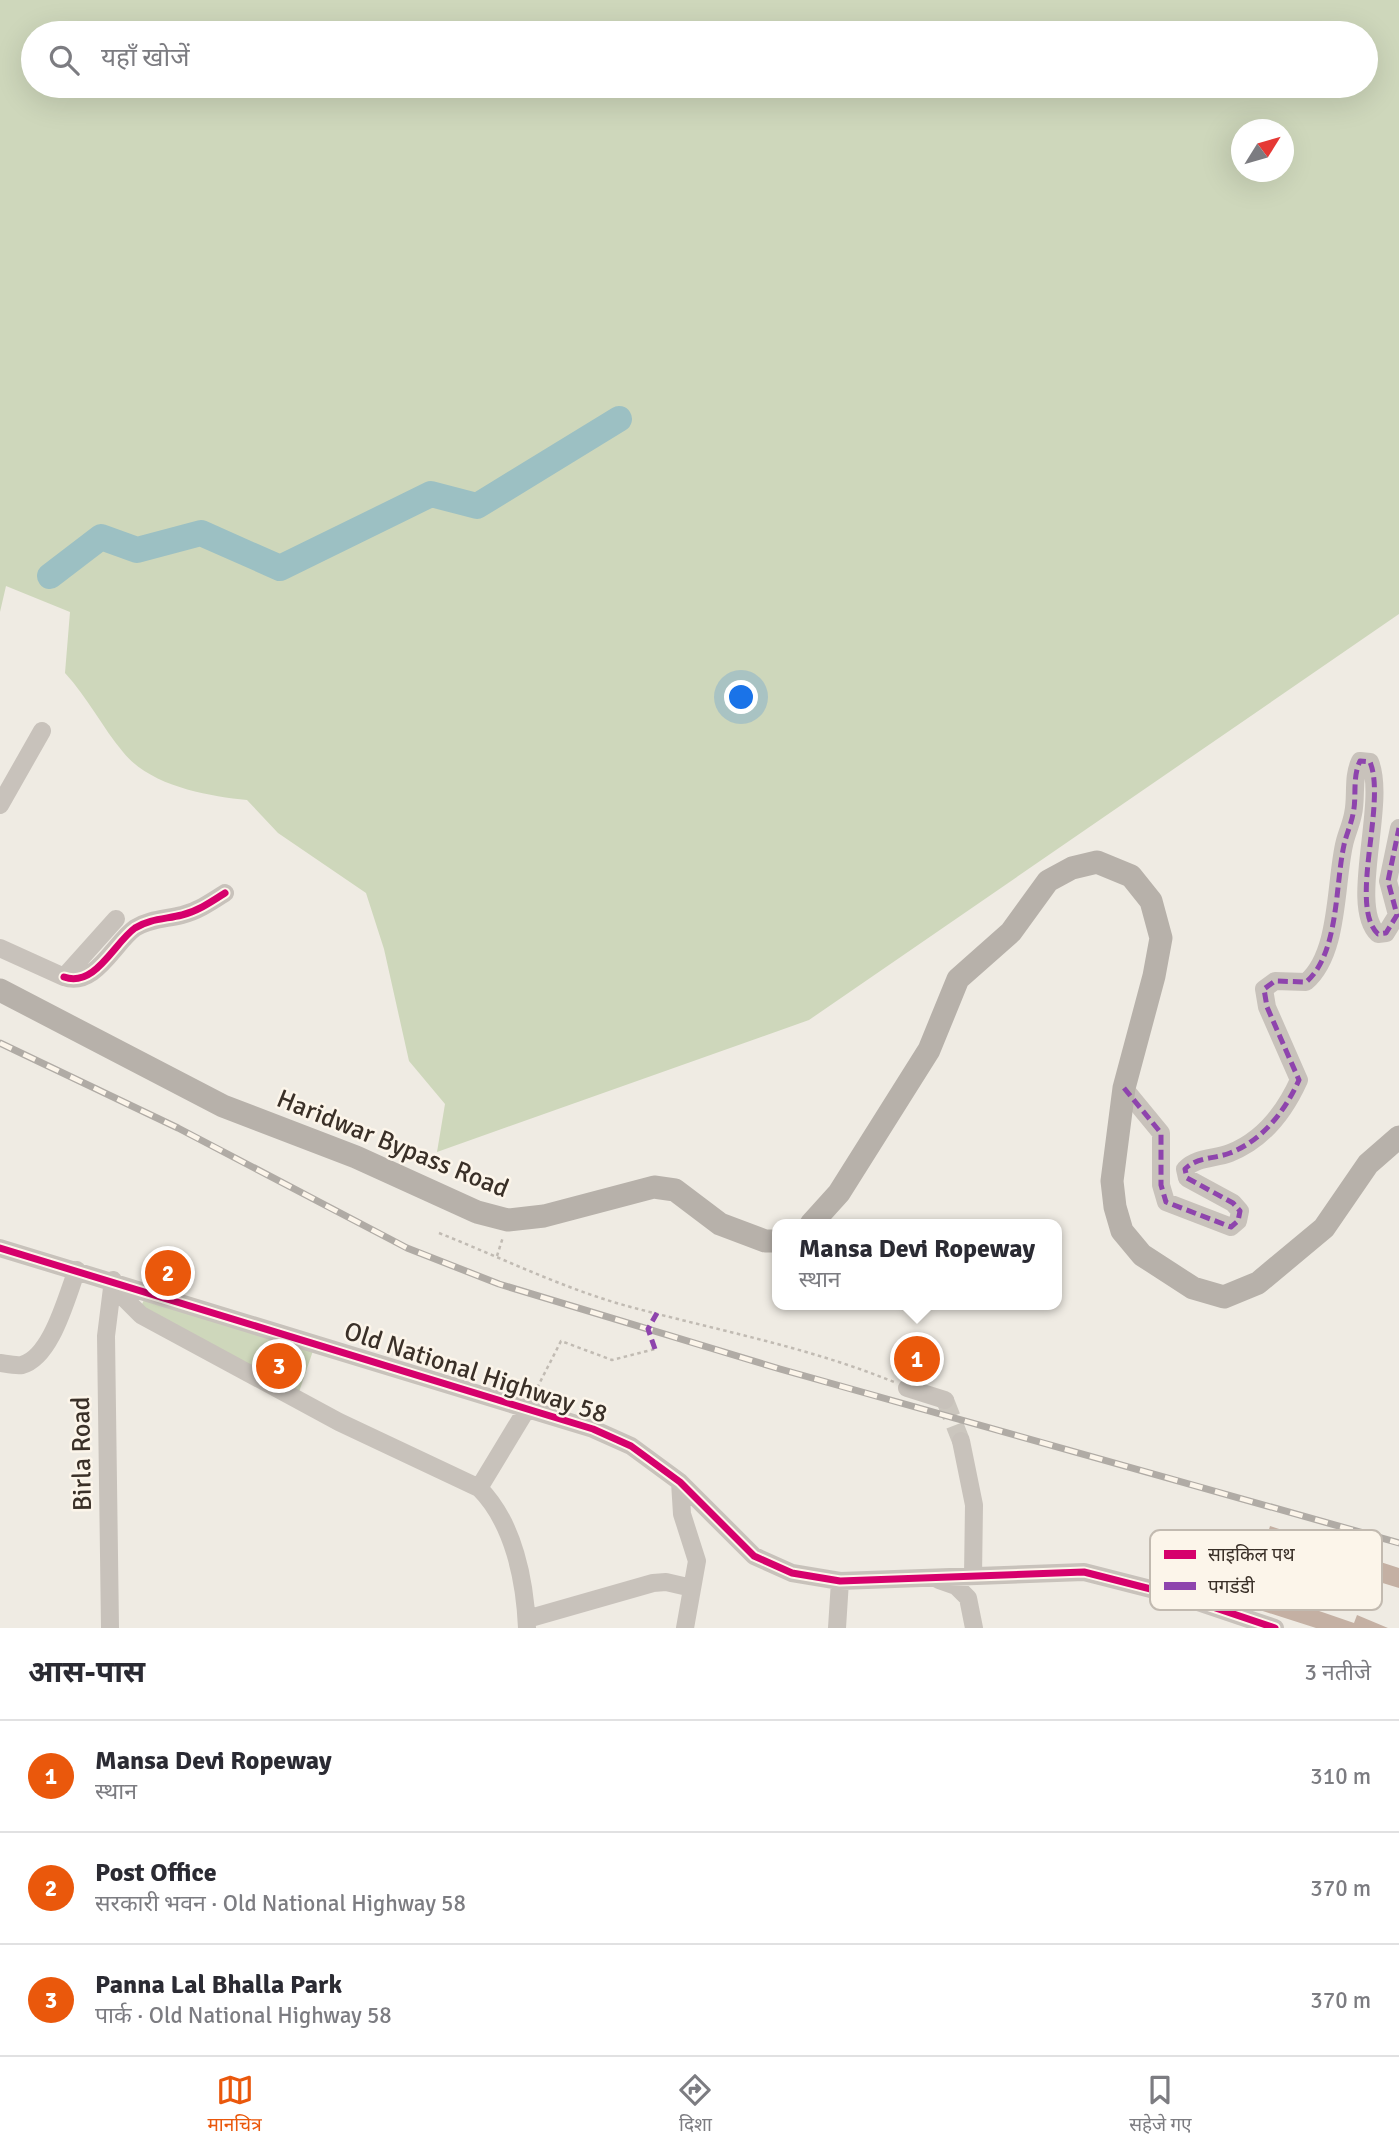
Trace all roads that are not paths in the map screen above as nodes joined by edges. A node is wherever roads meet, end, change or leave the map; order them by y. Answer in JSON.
{"nodes":[{"id":1,"x":42,"y":732,"type":"dead end"},
{"id":2,"x":0,"y":805,"type":"edge"},
{"id":3,"x":1399,"y":828,"type":"edge"},
{"id":4,"x":225,"y":893,"type":"dead end"},
{"id":5,"x":116,"y":919,"type":"dead end"},
{"id":6,"x":0,"y":948,"type":"edge"},
{"id":7,"x":64,"y":977,"type":"junction"},
{"id":8,"x":0,"y":990,"type":"edge"},
{"id":9,"x":1124,"y":1088,"type":"junction"},
{"id":10,"x":1399,"y":1137,"type":"edge"},
{"id":11,"x":816,"y":1219,"type":"edge"},
{"id":12,"x":772,"y":1241,"type":"edge"},
{"id":13,"x":0,"y":1248,"type":"edge"},
{"id":14,"x":77,"y":1270,"type":"junction"},
{"id":15,"x":112,"y":1283,"type":"junction"},
{"id":16,"x":0,"y":1363,"type":"edge"},
{"id":17,"x":907,"y":1388,"type":"road end"},
{"id":18,"x":945,"y":1400,"type":"dead end"},
{"id":19,"x":528,"y":1407,"type":"junction"},
{"id":20,"x":961,"y":1441,"type":"tunnel mouth"},
{"id":21,"x":680,"y":1482,"type":"junction"},
{"id":22,"x":479,"y":1488,"type":"junction"},
{"id":23,"x":973,"y":1576,"type":"junction"},
{"id":24,"x":936,"y":1578,"type":"junction"},
{"id":25,"x":840,"y":1581,"type":"junction"},
{"id":26,"x":692,"y":1588,"type":"junction"},
{"id":27,"x":1150,"y":1589,"type":"edge"},
{"id":28,"x":1222,"y":1610,"type":"edge"},
{"id":29,"x":527,"y":1624,"type":"edge"},
{"id":30,"x":110,"y":1628,"type":"edge"},
{"id":31,"x":685,"y":1628,"type":"edge"},
{"id":32,"x":837,"y":1628,"type":"edge"},
{"id":33,"x":974,"y":1628,"type":"edge"},
{"id":34,"x":1275,"y":1628,"type":"edge"}],
"edges":[{"from":1,"to":2,"type":"street"},
{"from":3,"to":9,"type":"street"},
{"from":4,"to":7,"type":"street"},
{"from":5,"to":7,"type":"street"},
{"from":6,"to":7,"type":"street"},
{"from":8,"to":12,"type":"main road","name":"Haridwar Bypass Road"},
{"from":9,"to":10,"type":"main road"},
{"from":9,"to":11,"type":"main road"},
{"from":13,"to":14,"type":"street","name":"Old National Highway 58"},
{"from":14,"to":15,"type":"street","name":"Old National Highway 58"},
{"from":14,"to":16,"type":"street"},
{"from":15,"to":19,"type":"street","name":"Old National Highway 58"},
{"from":15,"to":22,"type":"street"},
{"from":15,"to":30,"type":"street","name":"Birla Road"},
{"from":17,"to":18,"type":"street"},
{"from":19,"to":21,"type":"street","name":"Old National Highway 58"},
{"from":19,"to":22,"type":"street"},
{"from":20,"to":23,"type":"street"},
{"from":21,"to":25,"type":"street","name":"Old National Highway 58"},
{"from":21,"to":26,"type":"street"},
{"from":22,"to":29,"type":"street"},
{"from":23,"to":24,"type":"street","name":"Old National Highway 58"},
{"from":23,"to":27,"type":"street","name":"Old National Highway 58"},
{"from":24,"to":25,"type":"street","name":"Old National Highway 58"},
{"from":24,"to":33,"type":"street"},
{"from":25,"to":32,"type":"street"},
{"from":26,"to":29,"type":"street"},
{"from":26,"to":31,"type":"street"},
{"from":28,"to":34,"type":"street","name":"Old National Highway 58"}]}
